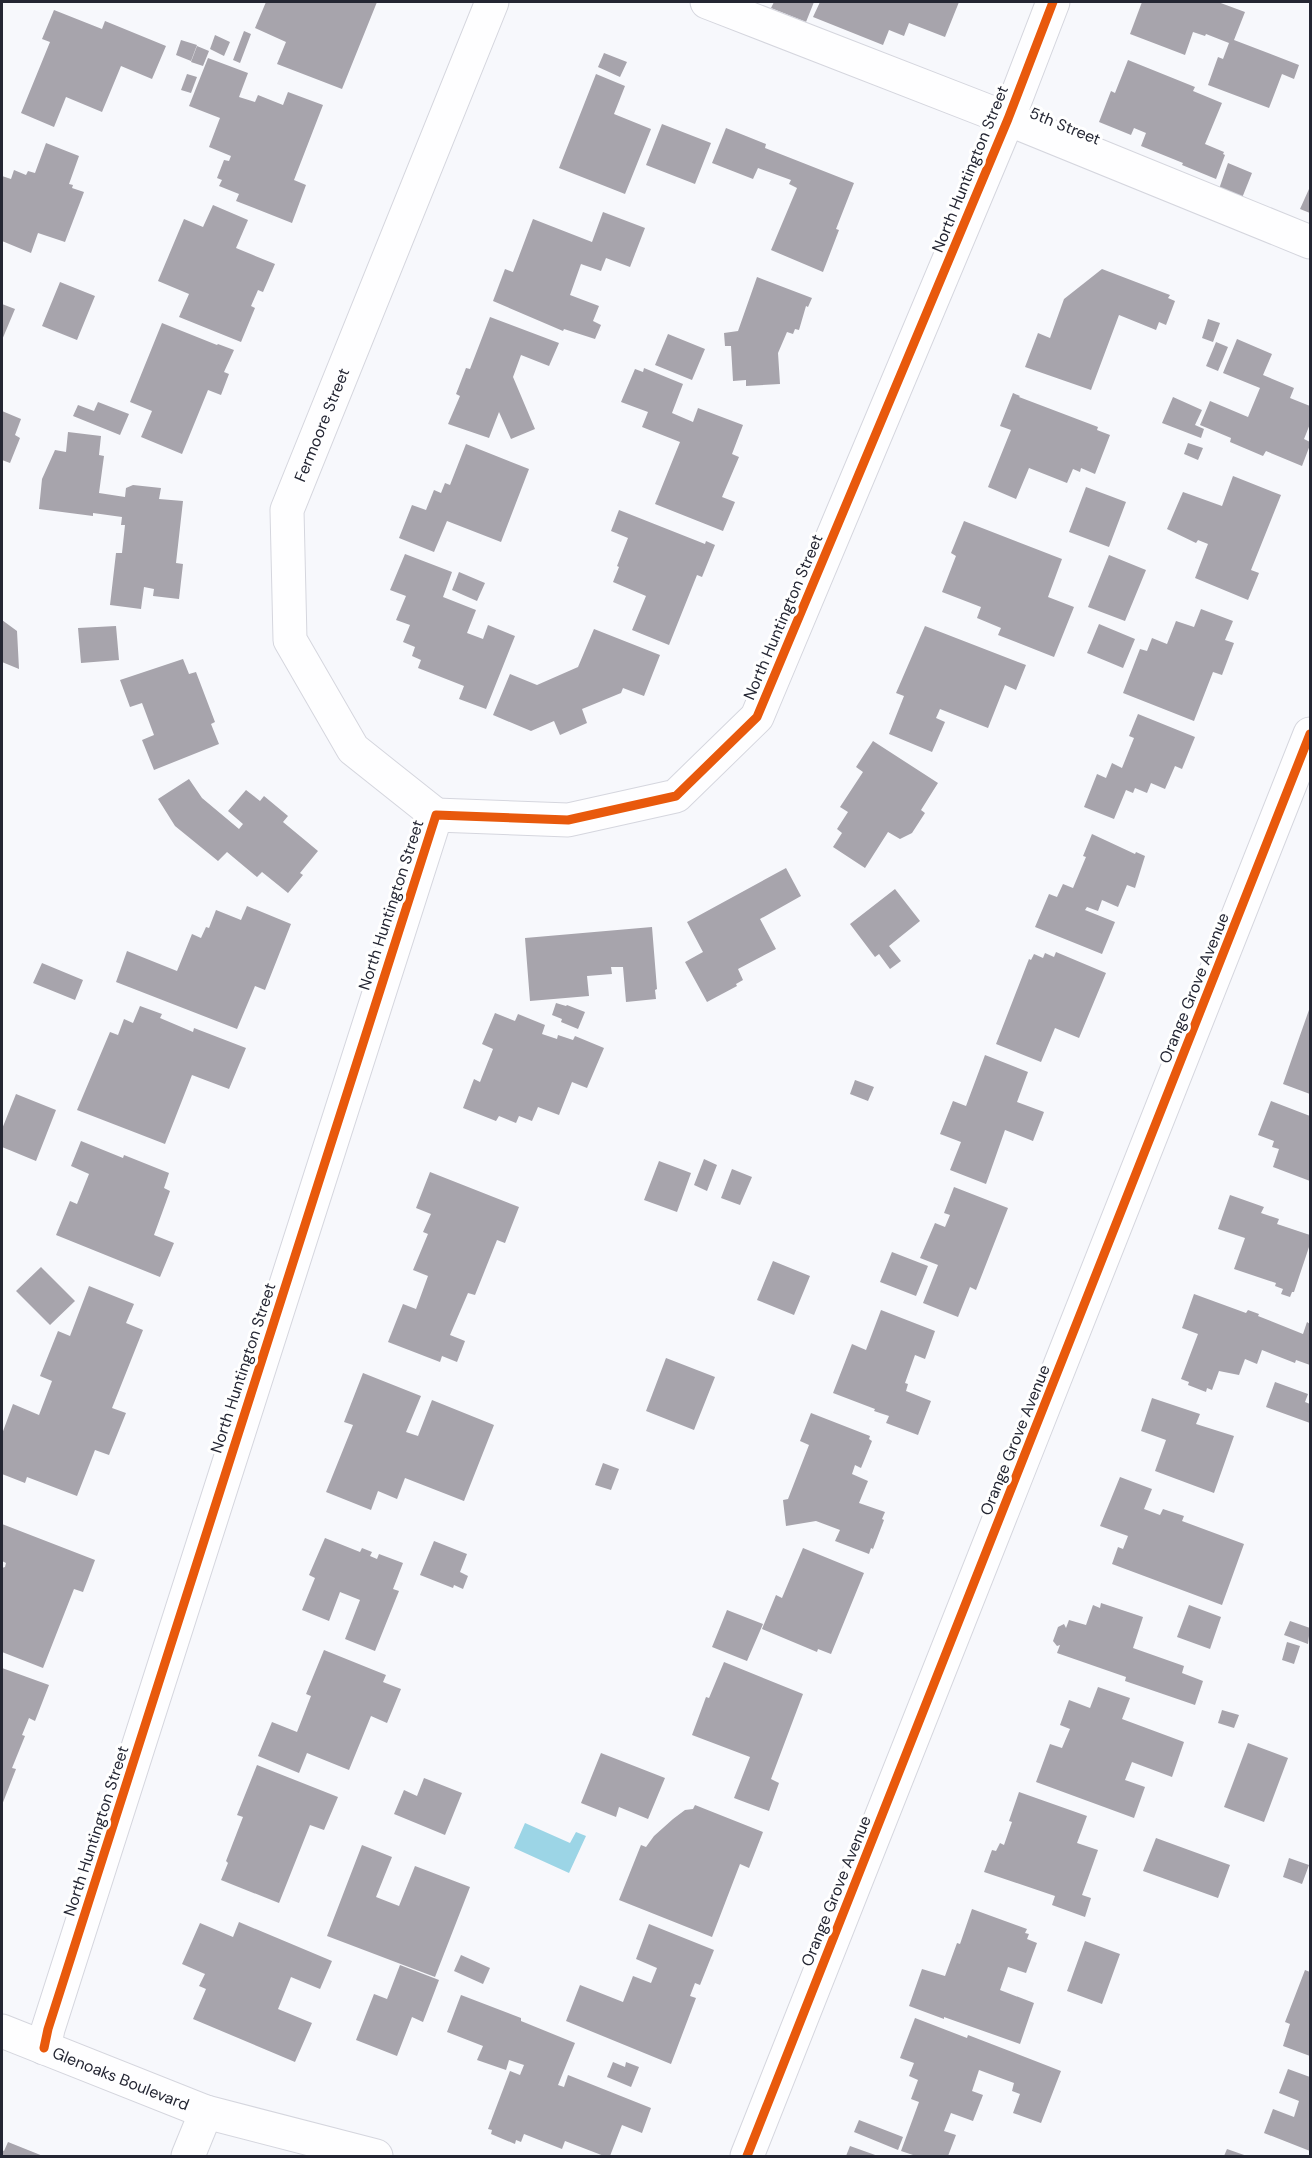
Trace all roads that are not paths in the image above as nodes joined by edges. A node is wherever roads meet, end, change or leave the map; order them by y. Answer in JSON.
{"nodes":[{"id":1,"x":492,"y":2,"type":"edge"},
{"id":2,"x":707,"y":2,"type":"edge"},
{"id":3,"x":1053,"y":2,"type":"edge"},
{"id":4,"x":1008,"y":119,"type":"junction"},
{"id":5,"x":1311,"y":242,"type":"edge"},
{"id":6,"x":1311,"y":734,"type":"edge"},
{"id":7,"x":436,"y":815,"type":"junction"},
{"id":8,"x":2,"y":2031,"type":"edge"},
{"id":9,"x":44,"y":2048,"type":"junction"},
{"id":10,"x":206,"y":2112,"type":"junction"},
{"id":11,"x":188,"y":2157,"type":"edge"},
{"id":12,"x":286,"y":2157,"type":"edge"},
{"id":13,"x":376,"y":2157,"type":"edge"},
{"id":14,"x":747,"y":2157,"type":"edge"}],
"edges":[{"from":1,"to":7,"type":"street","name":"Fermoore Street"},
{"from":2,"to":4,"type":"street","name":"5th Street"},
{"from":3,"to":4,"type":"street","name":"North Huntington Street"},
{"from":4,"to":5,"type":"street","name":"5th Street"},
{"from":4,"to":7,"type":"street","name":"North Huntington Street"},
{"from":6,"to":14,"type":"street","name":"Orange Grove Avenue"},
{"from":7,"to":9,"type":"street","name":"North Huntington Street"},
{"from":8,"to":9,"type":"street","name":"Glenoaks Boulevard"},
{"from":9,"to":10,"type":"street","name":"Glenoaks Boulevard"},
{"from":10,"to":11,"type":"street"},
{"from":10,"to":12,"type":"street","name":"Glenoaks Boulevard"},
{"from":10,"to":13,"type":"street","name":"Glenoaks Boulevard"}]}
